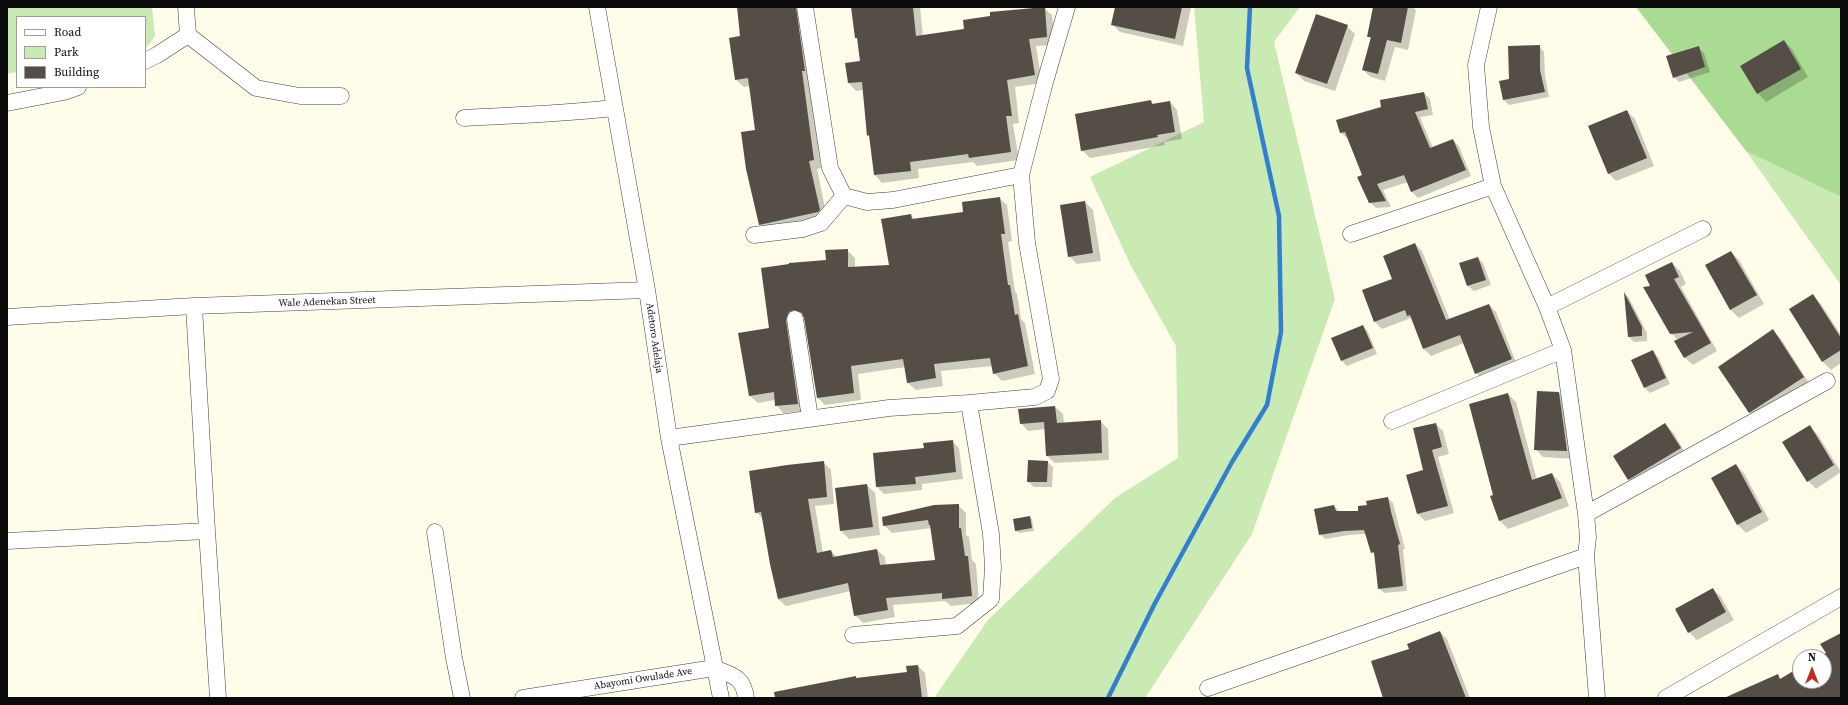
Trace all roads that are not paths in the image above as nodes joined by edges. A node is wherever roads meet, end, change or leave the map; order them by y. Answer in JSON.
{"nodes":[{"id":1,"x":186,"y":7,"type":"edge"},
{"id":2,"x":597,"y":7,"type":"edge"},
{"id":3,"x":805,"y":7,"type":"edge"},
{"id":4,"x":1066,"y":7,"type":"edge"},
{"id":5,"x":1489,"y":7,"type":"edge"},
{"id":6,"x":188,"y":35,"type":"junction"},
{"id":7,"x":146,"y":61,"type":"edge"},
{"id":8,"x":75,"y":88,"type":"edge"},
{"id":9,"x":341,"y":96,"type":"dead end"},
{"id":10,"x":7,"y":103,"type":"edge"},
{"id":11,"x":614,"y":108,"type":"junction"},
{"id":12,"x":464,"y":118,"type":"dead end"},
{"id":13,"x":1021,"y":175,"type":"junction"},
{"id":14,"x":1493,"y":186,"type":"junction"},
{"id":15,"x":844,"y":196,"type":"junction"},
{"id":16,"x":1703,"y":229,"type":"dead end"},
{"id":17,"x":1351,"y":234,"type":"dead end"},
{"id":18,"x":754,"y":235,"type":"dead end"},
{"id":19,"x":647,"y":290,"type":"junction"},
{"id":20,"x":194,"y":306,"type":"junction"},
{"id":21,"x":1547,"y":307,"type":"junction"},
{"id":22,"x":7,"y":317,"type":"edge"},
{"id":23,"x":795,"y":319,"type":"dead end"},
{"id":24,"x":1563,"y":350,"type":"junction"},
{"id":25,"x":1827,"y":381,"type":"dead end"},
{"id":26,"x":968,"y":403,"type":"junction"},
{"id":27,"x":810,"y":418,"type":"junction"},
{"id":28,"x":1392,"y":421,"type":"dead end"},
{"id":29,"x":669,"y":438,"type":"junction"},
{"id":30,"x":1586,"y":514,"type":"junction"},
{"id":31,"x":206,"y":530,"type":"junction"},
{"id":32,"x":435,"y":532,"type":"dead end"},
{"id":33,"x":7,"y":541,"type":"edge"},
{"id":34,"x":1586,"y":556,"type":"junction"},
{"id":35,"x":1841,"y":597,"type":"edge"},
{"id":36,"x":853,"y":635,"type":"dead end"},
{"id":37,"x":714,"y":668,"type":"junction"},
{"id":38,"x":1208,"y":688,"type":"dead end"},
{"id":39,"x":218,"y":698,"type":"edge"},
{"id":40,"x":462,"y":698,"type":"edge"},
{"id":41,"x":523,"y":698,"type":"edge"},
{"id":42,"x":721,"y":698,"type":"edge"},
{"id":43,"x":746,"y":698,"type":"edge"},
{"id":44,"x":1597,"y":698,"type":"edge"},
{"id":45,"x":1666,"y":698,"type":"edge"}],
"edges":[{"from":1,"to":6,"type":"street"},
{"from":2,"to":11,"type":"street","name":"Adetoro Adelaja"},
{"from":3,"to":15,"type":"street"},
{"from":4,"to":13,"type":"street"},
{"from":5,"to":14,"type":"street"},
{"from":6,"to":7,"type":"street"},
{"from":6,"to":9,"type":"street"},
{"from":8,"to":10,"type":"street"},
{"from":11,"to":12,"type":"street"},
{"from":11,"to":19,"type":"street","name":"Adetoro Adelaja"},
{"from":13,"to":15,"type":"street"},
{"from":13,"to":26,"type":"street"},
{"from":14,"to":17,"type":"street"},
{"from":14,"to":21,"type":"street"},
{"from":15,"to":18,"type":"street"},
{"from":16,"to":21,"type":"street"},
{"from":19,"to":20,"type":"street","name":"Wale Adenekan Street"},
{"from":19,"to":29,"type":"street","name":"Adetoro Adelaja"},
{"from":20,"to":22,"type":"street","name":"Wale Adenekan Street"},
{"from":20,"to":31,"type":"street"},
{"from":21,"to":24,"type":"street"},
{"from":23,"to":27,"type":"street"},
{"from":24,"to":28,"type":"street"},
{"from":24,"to":30,"type":"street"},
{"from":25,"to":30,"type":"street"},
{"from":26,"to":27,"type":"street"},
{"from":26,"to":36,"type":"street"},
{"from":27,"to":29,"type":"street"},
{"from":29,"to":37,"type":"street","name":"Adetoro Adelaja"},
{"from":30,"to":34,"type":"street"},
{"from":31,"to":33,"type":"street"},
{"from":31,"to":39,"type":"street"},
{"from":32,"to":40,"type":"street"},
{"from":34,"to":38,"type":"street"},
{"from":34,"to":44,"type":"street"},
{"from":35,"to":45,"type":"street"},
{"from":37,"to":41,"type":"street","name":"Abayomi Owulade Ave"},
{"from":37,"to":42,"type":"street","name":"Adetoro Adelaja"},
{"from":37,"to":43,"type":"street"}]}
